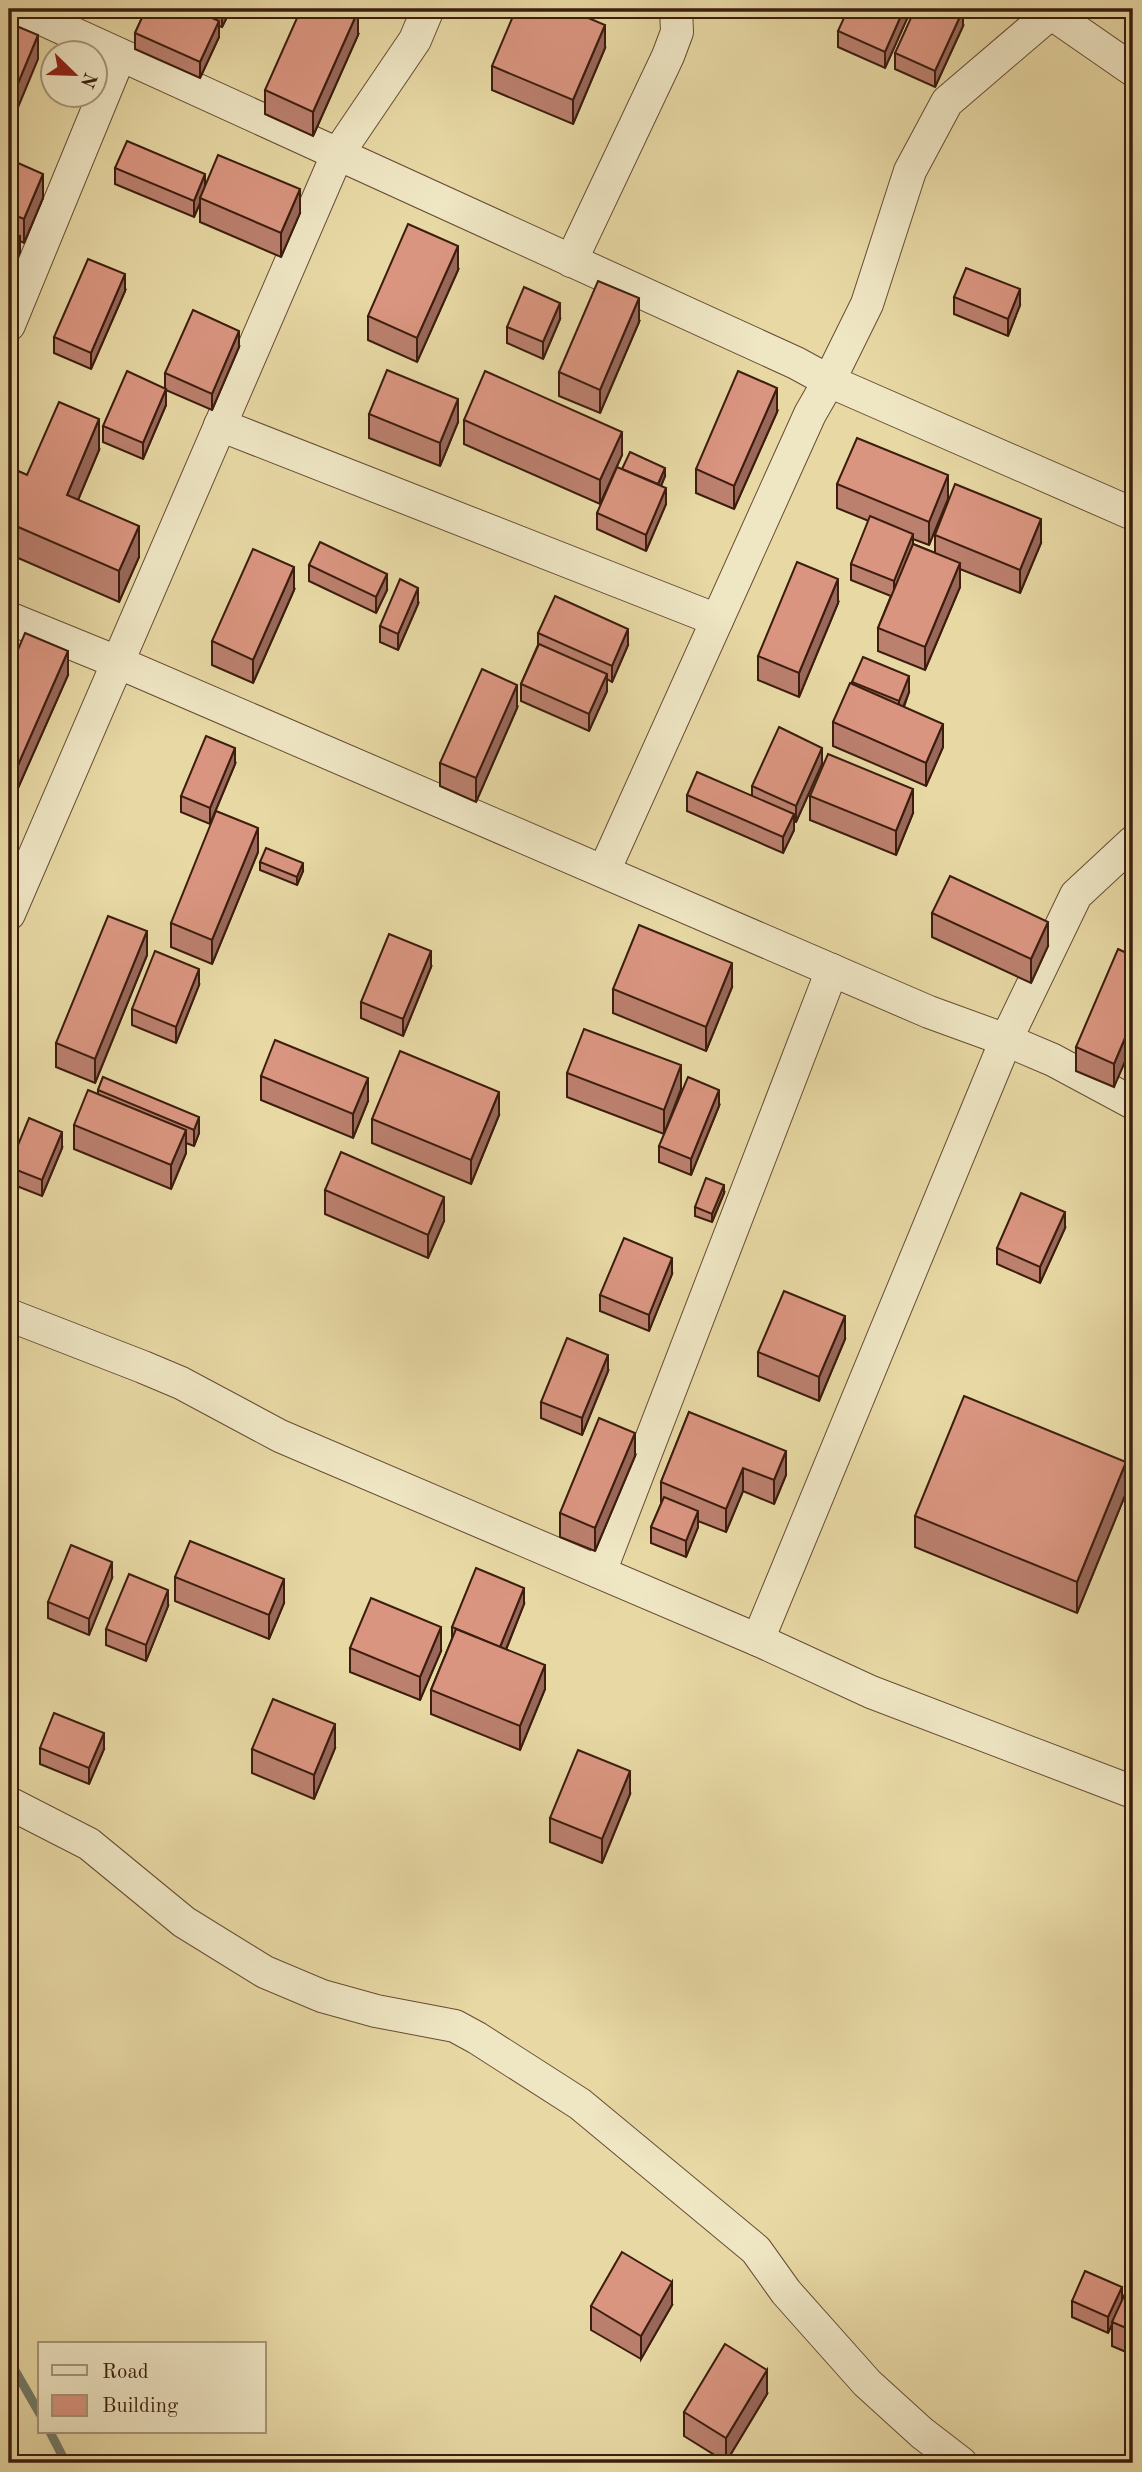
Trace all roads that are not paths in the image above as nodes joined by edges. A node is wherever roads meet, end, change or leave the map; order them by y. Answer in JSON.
{"nodes":[{"id":1,"x":20,"y":9,"type":"edge"},
{"id":2,"x":428,"y":9,"type":"edge"},
{"id":3,"x":676,"y":9,"type":"edge"},
{"id":4,"x":1048,"y":11,"type":"edge"},
{"id":5,"x":120,"y":55,"type":"junction"},
{"id":6,"x":1133,"y":70,"type":"edge"},
{"id":7,"x":337,"y":155,"type":"junction"},
{"id":8,"x":571,"y":261,"type":"junction"},
{"id":9,"x":9,"y":325,"type":"edge"},
{"id":10,"x":829,"y":381,"type":"junction"},
{"id":11,"x":220,"y":425,"type":"junction"},
{"id":12,"x":1133,"y":513,"type":"edge"},
{"id":13,"x":9,"y":618,"type":"edge"},
{"id":14,"x":717,"y":620,"type":"junction"},
{"id":15,"x":117,"y":662,"type":"junction"},
{"id":16,"x":1133,"y":842,"type":"edge"},
{"id":17,"x":604,"y":871,"type":"junction"},
{"id":18,"x":9,"y":914,"type":"edge"},
{"id":19,"x":832,"y":970,"type":"junction"},
{"id":20,"x":1006,"y":1040,"type":"junction"},
{"id":21,"x":1133,"y":1103,"type":"edge"},
{"id":22,"x":9,"y":1315,"type":"edge"},
{"id":23,"x":600,"y":1572,"type":"junction"},
{"id":24,"x":758,"y":1640,"type":"junction"},
{"id":25,"x":1133,"y":1792,"type":"edge"},
{"id":26,"x":9,"y":1803,"type":"edge"},
{"id":27,"x":961,"y":2463,"type":"edge"}],
"edges":[{"from":1,"to":5,"type":"street"},
{"from":2,"to":7,"type":"street"},
{"from":3,"to":8,"type":"street"},
{"from":4,"to":6,"type":"street"},
{"from":4,"to":10,"type":"street"},
{"from":5,"to":7,"type":"street"},
{"from":5,"to":9,"type":"street"},
{"from":7,"to":8,"type":"street"},
{"from":7,"to":11,"type":"street"},
{"from":8,"to":10,"type":"street"},
{"from":10,"to":12,"type":"street"},
{"from":10,"to":14,"type":"street"},
{"from":11,"to":14,"type":"street"},
{"from":11,"to":15,"type":"street"},
{"from":13,"to":15,"type":"street"},
{"from":14,"to":17,"type":"street"},
{"from":15,"to":17,"type":"street"},
{"from":15,"to":18,"type":"street"},
{"from":16,"to":20,"type":"street"},
{"from":17,"to":19,"type":"street"},
{"from":19,"to":20,"type":"street"},
{"from":19,"to":23,"type":"street"},
{"from":20,"to":21,"type":"street"},
{"from":20,"to":24,"type":"street"},
{"from":22,"to":23,"type":"street"},
{"from":23,"to":24,"type":"street"},
{"from":24,"to":25,"type":"street"},
{"from":26,"to":27,"type":"street"}]}
